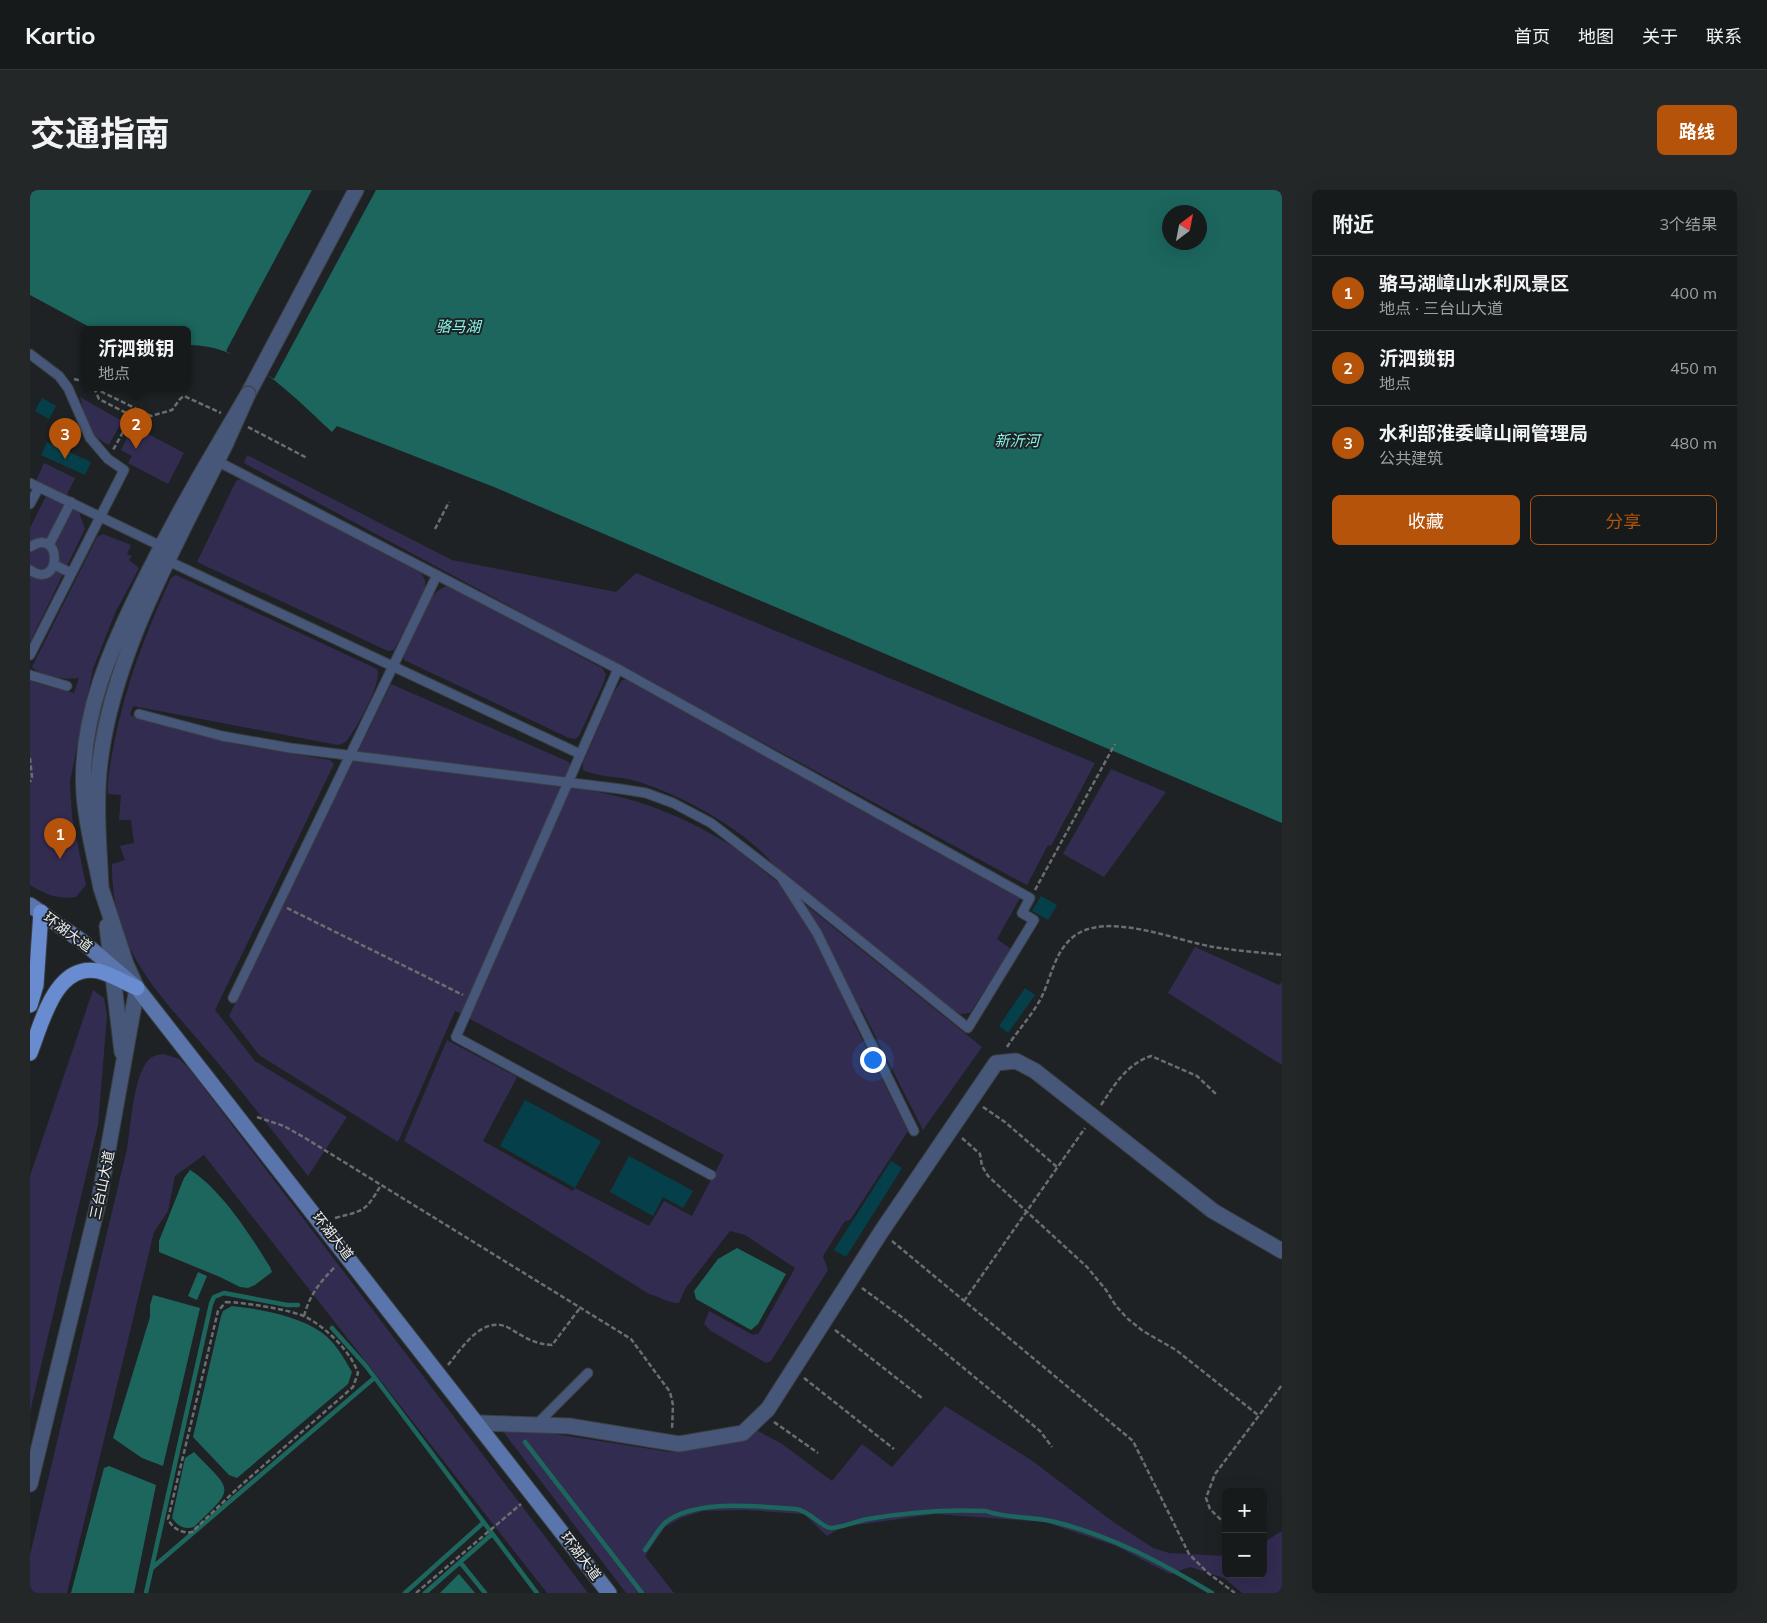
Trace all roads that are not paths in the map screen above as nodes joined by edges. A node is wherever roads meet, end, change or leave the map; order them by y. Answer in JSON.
{"nodes":[{"id":1,"x":356,"y":190,"type":"edge"},
{"id":2,"x":30,"y":354,"type":"edge"},
{"id":3,"x":214,"y":460,"type":"junction"},
{"id":4,"x":34,"y":485,"type":"edge"},
{"id":5,"x":71,"y":502,"type":"junction"},
{"id":6,"x":30,"y":504,"type":"edge"},
{"id":7,"x":100,"y":516,"type":"junction"},
{"id":8,"x":49,"y":545,"type":"junction"},
{"id":9,"x":30,"y":547,"type":"edge"},
{"id":10,"x":165,"y":554,"type":"junction"},
{"id":11,"x":55,"y":565,"type":"junction"},
{"id":12,"x":31,"y":573,"type":"edge"},
{"id":13,"x":71,"y":573,"type":"junction"},
{"id":14,"x":437,"y":575,"type":"junction"},
{"id":15,"x":110,"y":654,"type":"junction"},
{"id":16,"x":30,"y":655,"type":"edge"},
{"id":17,"x":124,"y":660,"type":"junction"},
{"id":18,"x":393,"y":667,"type":"junction"},
{"id":19,"x":618,"y":669,"type":"junction"},
{"id":20,"x":30,"y":675,"type":"edge"},
{"id":21,"x":67,"y":686,"type":"dead end"},
{"id":22,"x":98,"y":687,"type":"junction"},
{"id":23,"x":114,"y":692,"type":"junction"},
{"id":24,"x":139,"y":714,"type":"dead end"},
{"id":25,"x":580,"y":754,"type":"junction"},
{"id":26,"x":350,"y":755,"type":"junction"},
{"id":27,"x":568,"y":782,"type":"junction"},
{"id":28,"x":781,"y":877,"type":"junction"},
{"id":29,"x":101,"y":888,"type":"junction"},
{"id":30,"x":36,"y":908,"type":"edge"},
{"id":31,"x":30,"y":934,"type":"edge"},
{"id":32,"x":113,"y":971,"type":"junction"},
{"id":33,"x":138,"y":988,"type":"junction"},
{"id":34,"x":233,"y":998,"type":"dead end"},
{"id":35,"x":30,"y":1005,"type":"edge"},
{"id":36,"x":30,"y":1053,"type":"edge"},
{"id":37,"x":123,"y":1068,"type":"junction"},
{"id":38,"x":914,"y":1131,"type":"dead end"},
{"id":39,"x":711,"y":1175,"type":"dead end"},
{"id":40,"x":1282,"y":1251,"type":"edge"},
{"id":41,"x":588,"y":1373,"type":"dead end"},
{"id":42,"x":479,"y":1422,"type":"junction"},
{"id":43,"x":536,"y":1424,"type":"junction"},
{"id":44,"x":30,"y":1484,"type":"edge"},
{"id":45,"x":610,"y":1593,"type":"edge"}],
"edges":[{"from":1,"to":3,"type":"street","bridge":true},
{"from":2,"to":7,"type":"lane"},
{"from":3,"to":10,"type":"street"},
{"from":3,"to":14,"type":"lane"},
{"from":4,"to":5,"type":"lane"},
{"from":4,"to":6,"type":"lane"},
{"from":5,"to":7,"type":"lane"},
{"from":5,"to":8,"type":"lane"},
{"from":7,"to":10,"type":"lane"},
{"from":7,"to":13,"type":"lane"},
{"from":8,"to":9,"type":"lane"},
{"from":8,"to":11,"type":"lane"},
{"from":10,"to":15,"type":"street"},
{"from":10,"to":17,"type":"street"},
{"from":10,"to":18,"type":"lane"},
{"from":11,"to":12,"type":"lane"},
{"from":11,"to":13,"type":"lane"},
{"from":13,"to":16,"type":"lane"},
{"from":14,"to":18,"type":"lane"},
{"from":14,"to":19,"type":"lane"},
{"from":15,"to":17,"type":"street"},
{"from":15,"to":22,"type":"street"},
{"from":17,"to":23,"type":"street"},
{"from":18,"to":25,"type":"lane"},
{"from":18,"to":26,"type":"lane"},
{"from":19,"to":25,"type":"lane"},
{"from":19,"to":28,"type":"lane"},
{"from":20,"to":21,"type":"lane"},
{"from":22,"to":23,"type":"street"},
{"from":22,"to":29,"type":"street"},
{"from":23,"to":29,"type":"street"},
{"from":24,"to":26,"type":"lane"},
{"from":25,"to":27,"type":"lane"},
{"from":26,"to":27,"type":"lane"},
{"from":26,"to":34,"type":"lane"},
{"from":27,"to":28,"type":"lane"},
{"from":27,"to":39,"type":"lane"},
{"from":28,"to":38,"type":"lane"},
{"from":29,"to":32,"type":"street"},
{"from":29,"to":33,"type":"street"},
{"from":30,"to":31,"type":"main road"},
{"from":30,"to":32,"type":"main road","name":"环湖大道"},
{"from":30,"to":35,"type":"main road"},
{"from":32,"to":33,"type":"main road"},
{"from":32,"to":36,"type":"main road"},
{"from":32,"to":37,"type":"street"},
{"from":33,"to":37,"type":"street","name":"三台山大道"},
{"from":33,"to":42,"type":"main road","name":"环湖大道"},
{"from":37,"to":44,"type":"street","name":"三台山大道"},
{"from":40,"to":43,"type":"street"},
{"from":41,"to":43,"type":"lane"},
{"from":42,"to":43,"type":"street"},
{"from":42,"to":45,"type":"main road","name":"环湖大道"}]}
